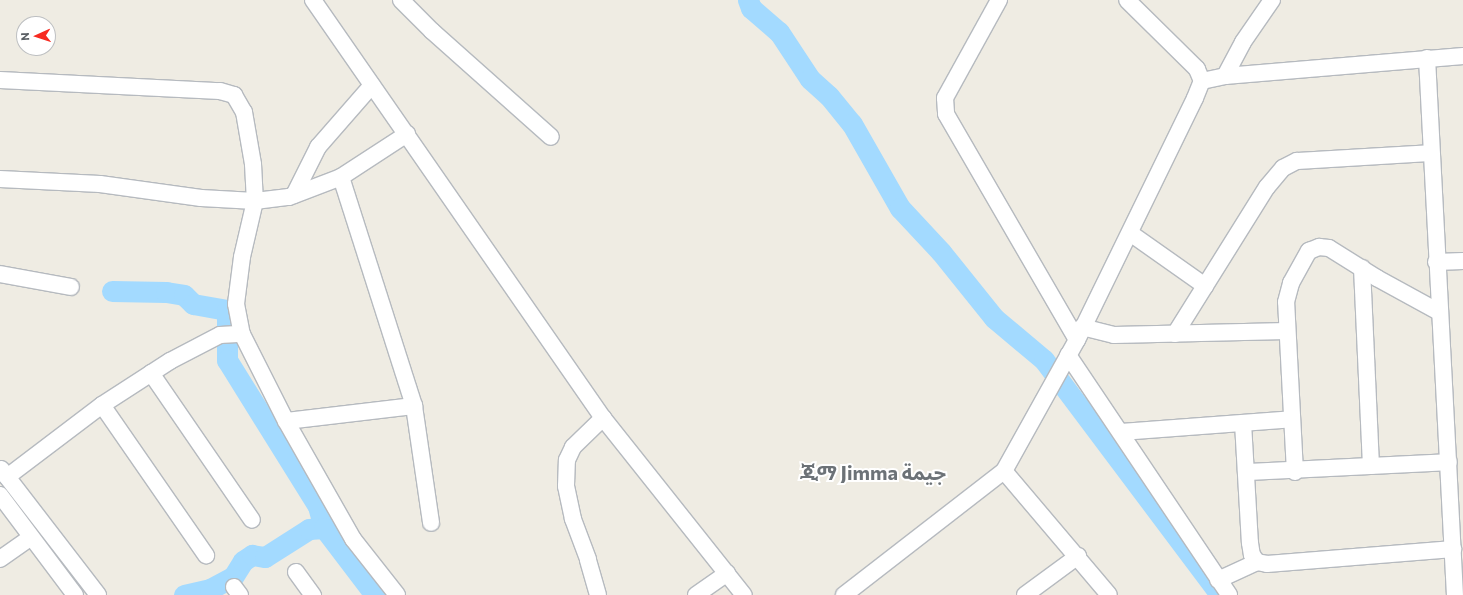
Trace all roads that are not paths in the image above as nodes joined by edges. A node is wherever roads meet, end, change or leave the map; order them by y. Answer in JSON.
{"nodes":[{"id":1,"x":313,"y":0,"type":"edge"},
{"id":2,"x":401,"y":0,"type":"edge"},
{"id":3,"x":998,"y":0,"type":"edge"},
{"id":4,"x":1127,"y":0,"type":"edge"},
{"id":5,"x":1272,"y":0,"type":"edge"},
{"id":6,"x":1463,"y":56,"type":"edge"},
{"id":7,"x":1427,"y":58,"type":"junction"},
{"id":8,"x":1225,"y":76,"type":"junction"},
{"id":9,"x":0,"y":80,"type":"edge"},
{"id":10,"x":1202,"y":81,"type":"junction"},
{"id":11,"x":372,"y":85,"type":"junction"},
{"id":12,"x":406,"y":134,"type":"junction"},
{"id":13,"x":551,"y":137,"type":"dead end"},
{"id":14,"x":1430,"y":153,"type":"junction"},
{"id":15,"x":341,"y":176,"type":"junction"},
{"id":16,"x":0,"y":179,"type":"edge"},
{"id":17,"x":294,"y":195,"type":"junction"},
{"id":18,"x":255,"y":201,"type":"junction"},
{"id":19,"x":1130,"y":234,"type":"junction"},
{"id":20,"x":1463,"y":261,"type":"edge"},
{"id":21,"x":1436,"y":262,"type":"junction"},
{"id":22,"x":1362,"y":268,"type":"junction"},
{"id":23,"x":0,"y":274,"type":"edge"},
{"id":24,"x":1205,"y":286,"type":"junction"},
{"id":25,"x":70,"y":287,"type":"dead end"},
{"id":26,"x":1438,"y":312,"type":"junction"},
{"id":27,"x":1287,"y":331,"type":"junction"},
{"id":28,"x":1080,"y":333,"type":"junction"},
{"id":29,"x":242,"y":334,"type":"junction"},
{"id":30,"x":1175,"y":334,"type":"junction"},
{"id":31,"x":1065,"y":361,"type":"junction"},
{"id":32,"x":151,"y":373,"type":"junction"},
{"id":33,"x":102,"y":405,"type":"junction"},
{"id":34,"x":414,"y":406,"type":"junction"},
{"id":35,"x":603,"y":418,"type":"junction"},
{"id":36,"x":1292,"y":419,"type":"junction"},
{"id":37,"x":286,"y":421,"type":"junction"},
{"id":38,"x":1243,"y":423,"type":"junction"},
{"id":39,"x":1121,"y":432,"type":"junction"},
{"id":40,"x":1449,"y":462,"type":"junction"},
{"id":41,"x":1371,"y":466,"type":"junction"},
{"id":42,"x":1004,"y":471,"type":"junction"},
{"id":43,"x":3,"y":472,"type":"edge"},
{"id":44,"x":1246,"y":472,"type":"junction"},
{"id":45,"x":1295,"y":472,"type":"junction"},
{"id":46,"x":0,"y":495,"type":"edge"},
{"id":47,"x":1457,"y":499,"type":"edge"},
{"id":48,"x":252,"y":520,"type":"dead end"},
{"id":49,"x":431,"y":523,"type":"dead end"},
{"id":50,"x":30,"y":538,"type":"junction"},
{"id":51,"x":1453,"y":550,"type":"junction"},
{"id":52,"x":206,"y":555,"type":"dead end"},
{"id":53,"x":1078,"y":556,"type":"junction"},
{"id":54,"x":0,"y":559,"type":"edge"},
{"id":55,"x":1257,"y":562,"type":"junction"},
{"id":56,"x":296,"y":572,"type":"dead end"},
{"id":57,"x":727,"y":573,"type":"junction"},
{"id":58,"x":1218,"y":580,"type":"junction"},
{"id":59,"x":854,"y":592,"type":"edge"},
{"id":60,"x":75,"y":595,"type":"edge"},
{"id":61,"x":98,"y":595,"type":"edge"},
{"id":62,"x":312,"y":595,"type":"edge"},
{"id":63,"x":397,"y":595,"type":"edge"},
{"id":64,"x":598,"y":595,"type":"edge"},
{"id":65,"x":696,"y":595,"type":"edge"},
{"id":66,"x":744,"y":595,"type":"edge"},
{"id":67,"x":1025,"y":595,"type":"edge"},
{"id":68,"x":1109,"y":595,"type":"edge"},
{"id":69,"x":1229,"y":595,"type":"edge"},
{"id":70,"x":1455,"y":595,"type":"edge"}],
"edges":[{"from":1,"to":11,"type":"street"},
{"from":2,"to":13,"type":"street"},
{"from":3,"to":28,"type":"street"},
{"from":4,"to":10,"type":"street"},
{"from":5,"to":8,"type":"street"},
{"from":6,"to":7,"type":"street"},
{"from":7,"to":8,"type":"street"},
{"from":7,"to":14,"type":"street"},
{"from":8,"to":10,"type":"street"},
{"from":9,"to":18,"type":"street"},
{"from":10,"to":19,"type":"street"},
{"from":11,"to":12,"type":"street"},
{"from":11,"to":17,"type":"street"},
{"from":12,"to":15,"type":"street"},
{"from":12,"to":35,"type":"street"},
{"from":14,"to":21,"type":"street"},
{"from":14,"to":24,"type":"street"},
{"from":15,"to":17,"type":"street"},
{"from":15,"to":34,"type":"street"},
{"from":16,"to":18,"type":"street"},
{"from":17,"to":18,"type":"street"},
{"from":18,"to":29,"type":"street"},
{"from":19,"to":24,"type":"street"},
{"from":19,"to":28,"type":"street"},
{"from":20,"to":21,"type":"street"},
{"from":21,"to":26,"type":"street"},
{"from":22,"to":26,"type":"street"},
{"from":22,"to":27,"type":"street"},
{"from":22,"to":41,"type":"street"},
{"from":23,"to":25,"type":"street"},
{"from":24,"to":30,"type":"street"},
{"from":26,"to":40,"type":"street"},
{"from":27,"to":30,"type":"street"},
{"from":27,"to":36,"type":"street"},
{"from":28,"to":30,"type":"street"},
{"from":28,"to":31,"type":"street"},
{"from":29,"to":32,"type":"street"},
{"from":29,"to":37,"type":"street"},
{"from":31,"to":39,"type":"street"},
{"from":31,"to":42,"type":"street"},
{"from":32,"to":33,"type":"street"},
{"from":32,"to":48,"type":"street"},
{"from":33,"to":43,"type":"street"},
{"from":33,"to":52,"type":"street"},
{"from":34,"to":37,"type":"street"},
{"from":34,"to":49,"type":"street"},
{"from":35,"to":57,"type":"street"},
{"from":35,"to":64,"type":"street"},
{"from":36,"to":38,"type":"street"},
{"from":36,"to":45,"type":"street"},
{"from":37,"to":63,"type":"street"},
{"from":38,"to":39,"type":"street"},
{"from":38,"to":44,"type":"street"},
{"from":39,"to":58,"type":"street"},
{"from":40,"to":41,"type":"street"},
{"from":40,"to":47,"type":"street"},
{"from":41,"to":45,"type":"street"},
{"from":42,"to":53,"type":"street"},
{"from":42,"to":59,"type":"street"},
{"from":43,"to":61,"type":"street"},
{"from":44,"to":45,"type":"street"},
{"from":44,"to":55,"type":"street"},
{"from":46,"to":50,"type":"street"},
{"from":47,"to":51,"type":"street"},
{"from":50,"to":54,"type":"street"},
{"from":50,"to":60,"type":"street"},
{"from":51,"to":55,"type":"street"},
{"from":51,"to":70,"type":"street"},
{"from":53,"to":67,"type":"street"},
{"from":53,"to":68,"type":"street"},
{"from":55,"to":58,"type":"street"},
{"from":56,"to":62,"type":"street"},
{"from":57,"to":65,"type":"street"},
{"from":57,"to":66,"type":"street"},
{"from":58,"to":69,"type":"street"}]}
